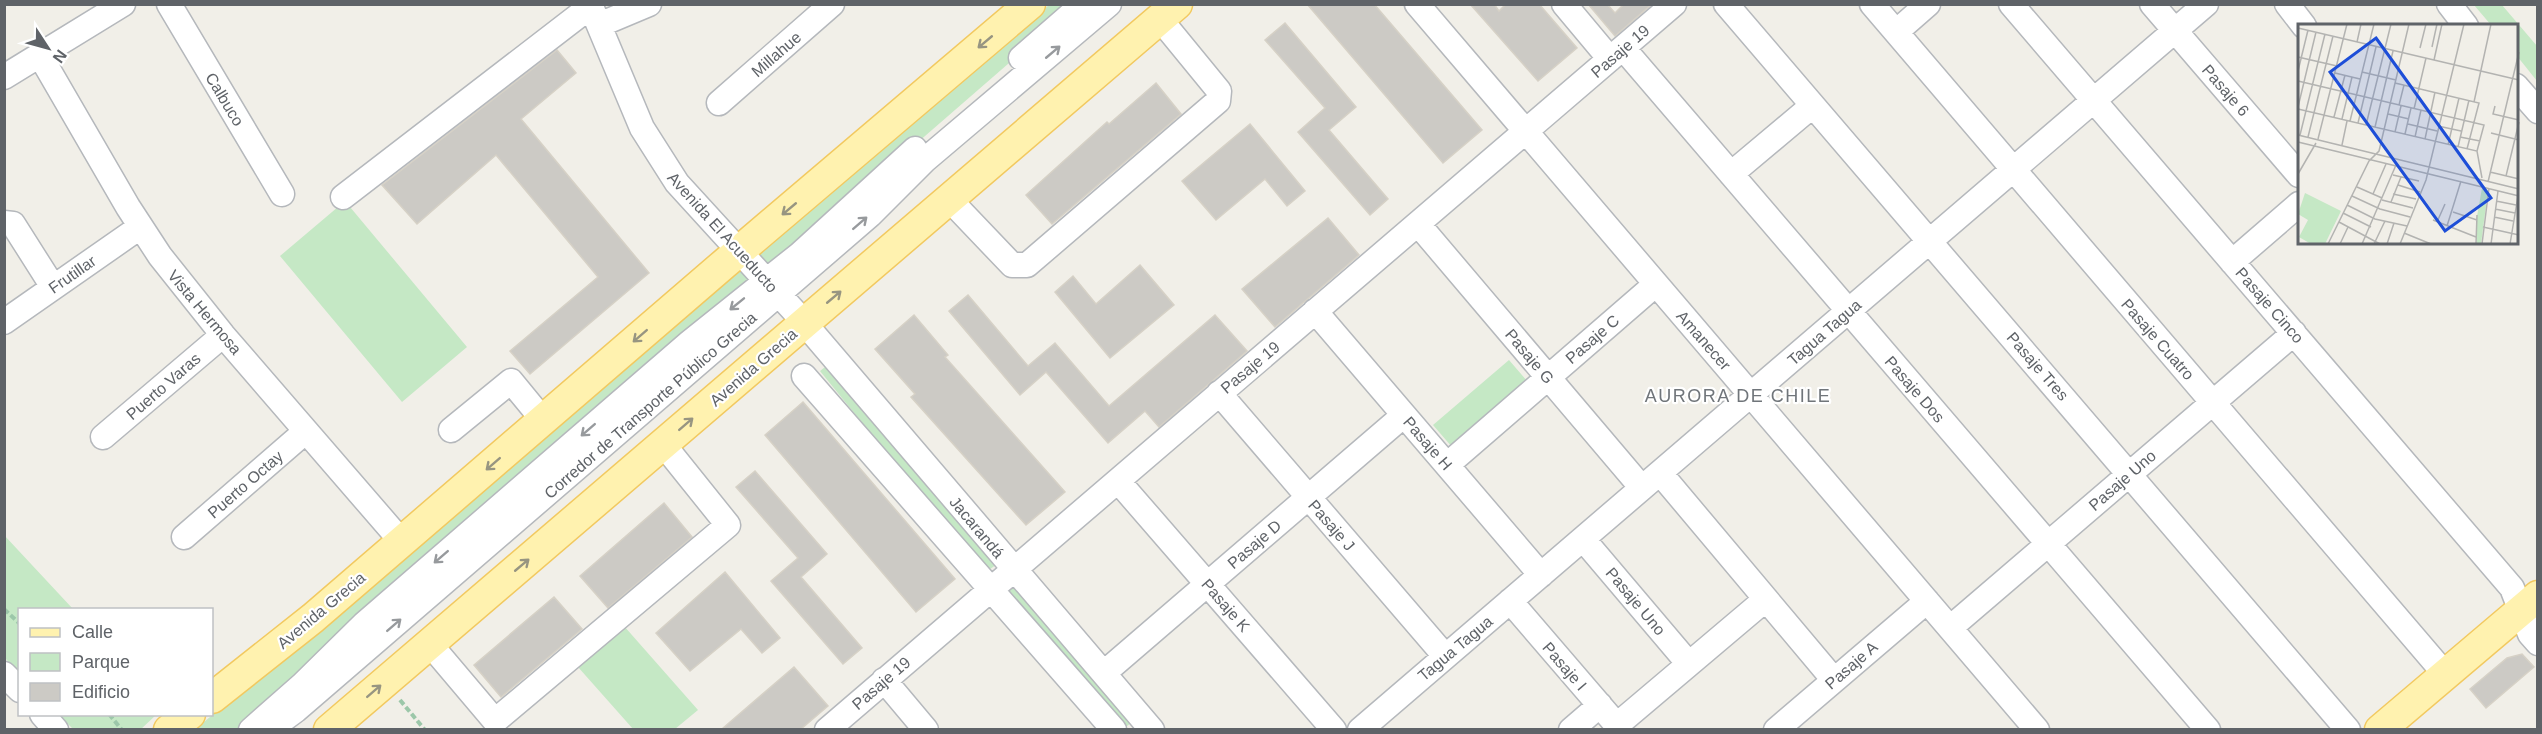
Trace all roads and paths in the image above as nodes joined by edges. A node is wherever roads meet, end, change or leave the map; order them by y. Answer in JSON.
{"nodes":[{"id":1,"x":123,"y":4,"type":"edge"},
{"id":2,"x":169,"y":4,"type":"edge"},
{"id":3,"x":649,"y":4,"type":"edge"},
{"id":4,"x":832,"y":4,"type":"edge"},
{"id":5,"x":1030,"y":4,"type":"edge"},
{"id":6,"x":1083,"y":4,"type":"edge"},
{"id":7,"x":1109,"y":4,"type":"edge"},
{"id":8,"x":1417,"y":4,"type":"edge"},
{"id":9,"x":1564,"y":4,"type":"edge"},
{"id":10,"x":1674,"y":4,"type":"edge"},
{"id":11,"x":1726,"y":4,"type":"edge"},
{"id":12,"x":1872,"y":4,"type":"edge"},
{"id":13,"x":1928,"y":4,"type":"edge"},
{"id":14,"x":2011,"y":4,"type":"edge"},
{"id":15,"x":2152,"y":4,"type":"edge"},
{"id":16,"x":2206,"y":4,"type":"edge"},
{"id":17,"x":2287,"y":4,"type":"edge"},
{"id":18,"x":2449,"y":4,"type":"edge"},
{"id":19,"x":594,"y":12,"type":"edge"},
{"id":20,"x":1168,"y":12,"type":"edge"},
{"id":21,"x":2302,"y":24,"type":"edge"},
{"id":22,"x":2464,"y":24,"type":"edge"},
{"id":23,"x":2175,"y":31,"type":"junction"},
{"id":24,"x":1896,"y":32,"type":"junction"},
{"id":25,"x":1617,"y":54,"type":"junction"},
{"id":26,"x":41,"y":57,"type":"junction"},
{"id":27,"x":4,"y":77,"type":"edge"},
{"id":28,"x":2518,"y":87,"type":"edge"},
{"id":29,"x":2094,"y":101,"type":"junction"},
{"id":30,"x":719,"y":104,"type":"dead end"},
{"id":31,"x":1812,"y":106,"type":"junction"},
{"id":32,"x":2538,"y":111,"type":"edge"},
{"id":33,"x":1526,"y":132,"type":"junction"},
{"id":34,"x":2013,"y":170,"type":"junction"},
{"id":35,"x":1731,"y":174,"type":"junction"},
{"id":36,"x":2298,"y":175,"type":"edge"},
{"id":37,"x":282,"y":194,"type":"dead end"},
{"id":38,"x":343,"y":197,"type":"dead end"},
{"id":39,"x":949,"y":199,"type":"junction"},
{"id":40,"x":2298,"y":205,"type":"edge"},
{"id":41,"x":4,"y":223,"type":"edge"},
{"id":42,"x":1418,"y":224,"type":"junction"},
{"id":43,"x":140,"y":227,"type":"junction"},
{"id":44,"x":1930,"y":241,"type":"junction"},
{"id":45,"x":740,"y":250,"type":"junction"},
{"id":46,"x":2232,"y":262,"type":"junction"},
{"id":47,"x":1656,"y":284,"type":"junction"},
{"id":48,"x":53,"y":287,"type":"junction"},
{"id":49,"x":773,"y":287,"type":"junction"},
{"id":50,"x":1315,"y":311,"type":"junction"},
{"id":51,"x":1849,"y":311,"type":"junction"},
{"id":52,"x":4,"y":322,"type":"edge"},
{"id":53,"x":804,"y":322,"type":"junction"},
{"id":54,"x":2294,"y":333,"type":"junction"},
{"id":55,"x":223,"y":335,"type":"junction"},
{"id":56,"x":804,"y":376,"type":"dead end"},
{"id":57,"x":1548,"y":377,"type":"junction"},
{"id":58,"x":1219,"y":393,"type":"junction"},
{"id":59,"x":1751,"y":395,"type":"junction"},
{"id":60,"x":2212,"y":403,"type":"junction"},
{"id":61,"x":1404,"y":415,"type":"junction"},
{"id":62,"x":543,"y":420,"type":"junction"},
{"id":63,"x":450,"y":430,"type":"dead end"},
{"id":64,"x":306,"y":431,"type":"junction"},
{"id":65,"x":103,"y":437,"type":"dead end"},
{"id":66,"x":663,"y":444,"type":"junction"},
{"id":67,"x":1447,"y":465,"type":"junction"},
{"id":68,"x":2130,"y":473,"type":"junction"},
{"id":69,"x":1651,"y":480,"type":"junction"},
{"id":70,"x":1118,"y":481,"type":"junction"},
{"id":71,"x":1308,"y":497,"type":"junction"},
{"id":72,"x":184,"y":537,"type":"dead end"},
{"id":73,"x":1583,"y":539,"type":"junction"},
{"id":74,"x":402,"y":542,"type":"junction"},
{"id":75,"x":2048,"y":543,"type":"junction"},
{"id":76,"x":1014,"y":570,"type":"junction"},
{"id":77,"x":1540,"y":575,"type":"junction"},
{"id":78,"x":1207,"y":584,"type":"junction"},
{"id":79,"x":992,"y":588,"type":"junction"},
{"id":80,"x":1766,"y":599,"type":"junction"},
{"id":81,"x":1926,"y":601,"type":"junction"},
{"id":82,"x":1510,"y":602,"type":"junction"},
{"id":83,"x":2529,"y":603,"type":"edge"},
{"id":84,"x":4,"y":609,"type":"edge"},
{"id":85,"x":18,"y":622,"type":"edge"},
{"id":86,"x":1950,"y":628,"type":"junction"},
{"id":87,"x":429,"y":643,"type":"junction"},
{"id":88,"x":2538,"y":643,"type":"edge"},
{"id":89,"x":1445,"y":656,"type":"junction"},
{"id":90,"x":1689,"y":664,"type":"junction"},
{"id":91,"x":1104,"y":673,"type":"junction"},
{"id":92,"x":4,"y":674,"type":"edge"},
{"id":93,"x":2445,"y":674,"type":"junction"},
{"id":94,"x":884,"y":680,"type":"junction"},
{"id":95,"x":1834,"y":680,"type":"junction"},
{"id":96,"x":18,"y":688,"type":"edge"},
{"id":97,"x":395,"y":695,"type":"dead end"},
{"id":98,"x":214,"y":698,"type":"edge"},
{"id":99,"x":1600,"y":705,"type":"junction"},
{"id":100,"x":44,"y":716,"type":"edge"},
{"id":101,"x":111,"y":716,"type":"edge"},
{"id":102,"x":187,"y":716,"type":"edge"},
{"id":103,"x":197,"y":716,"type":"edge"},
{"id":104,"x":1145,"y":727,"type":"edge"},
{"id":105,"x":1619,"y":727,"type":"edge"},
{"id":106,"x":56,"y":729,"type":"edge"},
{"id":107,"x":122,"y":729,"type":"edge"},
{"id":108,"x":169,"y":729,"type":"edge"},
{"id":109,"x":183,"y":729,"type":"edge"},
{"id":110,"x":251,"y":729,"type":"edge"},
{"id":111,"x":269,"y":729,"type":"edge"},
{"id":112,"x":329,"y":729,"type":"edge"},
{"id":113,"x":425,"y":729,"type":"edge"},
{"id":114,"x":827,"y":729,"type":"edge"},
{"id":115,"x":926,"y":729,"type":"edge"},
{"id":116,"x":1114,"y":729,"type":"edge"},
{"id":117,"x":1334,"y":729,"type":"edge"},
{"id":118,"x":1360,"y":729,"type":"edge"},
{"id":119,"x":1571,"y":729,"type":"edge"},
{"id":120,"x":1776,"y":729,"type":"edge"},
{"id":121,"x":2037,"y":729,"type":"edge"},
{"id":122,"x":2208,"y":729,"type":"edge"},
{"id":123,"x":2348,"y":729,"type":"edge"},
{"id":124,"x":2380,"y":729,"type":"edge"}],
"edges":[{"from":1,"to":26,"type":"street"},
{"from":2,"to":37,"type":"street","name":"Calbuco"},
{"from":3,"to":19,"type":"street"},
{"from":4,"to":30,"type":"street","name":"Millahue"},
{"from":5,"to":45,"type":"main road","name":"Avenida Grecia","one_way":true},
{"from":6,"to":49,"type":"street","name":"Corredor de Transporte Público Grecia"},
{"from":49,"to":7,"type":"street","name":"Corredor de Transporte Público Grecia","one_way":true},
{"from":8,"to":33,"type":"street","name":"Amanecer"},
{"from":9,"to":25,"type":"street","name":"Pasaje Dos"},
{"from":10,"to":25,"type":"street","name":"Pasaje 19"},
{"from":11,"to":31,"type":"street","name":"Pasaje Tres"},
{"from":12,"to":24,"type":"street","name":"Pasaje Cuatro"},
{"from":13,"to":24,"type":"street"},
{"from":14,"to":29,"type":"street","name":"Pasaje Cinco"},
{"from":15,"to":23,"type":"street","name":"Pasaje 6"},
{"from":16,"to":23,"type":"street","name":"Tagua Tagua"},
{"from":17,"to":21,"type":"street"},
{"from":18,"to":22,"type":"street"},
{"from":19,"to":38,"type":"street"},
{"from":19,"to":45,"type":"street","name":"Avenida El Acueducto"},
{"from":20,"to":39,"type":"main road","name":"Avenida Grecia"},
{"from":20,"to":39,"type":"street"},
{"from":23,"to":29,"type":"street","name":"Tagua Tagua"},
{"from":23,"to":36,"type":"street","name":"Pasaje 6"},
{"from":24,"to":34,"type":"street","name":"Pasaje Cuatro"},
{"from":25,"to":33,"type":"street","name":"Pasaje 19"},
{"from":25,"to":35,"type":"street","name":"Pasaje Dos"},
{"from":26,"to":27,"type":"street"},
{"from":26,"to":43,"type":"street","name":"Vista Hermosa"},
{"from":28,"to":32,"type":"street"},
{"from":29,"to":34,"type":"street","name":"Tagua Tagua"},
{"from":29,"to":46,"type":"street","name":"Pasaje Cinco"},
{"from":31,"to":35,"type":"street"},
{"from":31,"to":44,"type":"street","name":"Pasaje Tres"},
{"from":33,"to":42,"type":"street","name":"Pasaje 19"},
{"from":33,"to":47,"type":"street","name":"Amanecer"},
{"from":34,"to":44,"type":"street","name":"Tagua Tagua"},
{"from":34,"to":60,"type":"street","name":"Pasaje Cuatro"},
{"from":35,"to":51,"type":"street","name":"Pasaje Dos"},
{"from":53,"to":39,"type":"main road","name":"Avenida Grecia","one_way":true},
{"from":40,"to":46,"type":"street"},
{"from":41,"to":48,"type":"street"},
{"from":42,"to":50,"type":"street","name":"Pasaje 19"},
{"from":42,"to":57,"type":"street","name":"Pasaje G"},
{"from":43,"to":48,"type":"street","name":"Frutillar"},
{"from":43,"to":55,"type":"street","name":"Vista Hermosa"},
{"from":44,"to":51,"type":"street","name":"Tagua Tagua"},
{"from":44,"to":68,"type":"street","name":"Pasaje Tres"},
{"from":45,"to":49,"type":"street","name":"Avenida El Acueducto"},
{"from":45,"to":62,"type":"main road","name":"Avenida Grecia","one_way":true},
{"from":46,"to":54,"type":"street","name":"Pasaje Cinco"},
{"from":47,"to":57,"type":"street","name":"Pasaje C"},
{"from":47,"to":59,"type":"street","name":"Amanecer"},
{"from":48,"to":52,"type":"street","name":"Frutillar"},
{"from":49,"to":53,"type":"street","name":"Avenida El Acueducto"},
{"from":49,"to":110,"type":"street","name":"Corredor de Transporte Público Grecia","one_way":true},
{"from":111,"to":49,"type":"street","name":"Corredor de Transporte Público Grecia","one_way":true},
{"from":50,"to":58,"type":"street","name":"Pasaje 19"},
{"from":50,"to":61,"type":"street","name":"Pasaje H"},
{"from":51,"to":59,"type":"street","name":"Tagua Tagua"},
{"from":51,"to":75,"type":"street","name":"Pasaje Dos"},
{"from":66,"to":53,"type":"main road","name":"Avenida Grecia","one_way":true},
{"from":53,"to":76,"type":"street","name":"Jacarandá"},
{"from":54,"to":60,"type":"street","name":"Pasaje Uno"},
{"from":54,"to":83,"type":"street","name":"Pasaje Cinco"},
{"from":55,"to":64,"type":"street","name":"Vista Hermosa"},
{"from":55,"to":65,"type":"street","name":"Puerto Varas"},
{"from":56,"to":79,"type":"street"},
{"from":57,"to":67,"type":"street","name":"Pasaje C"},
{"from":57,"to":69,"type":"street","name":"Pasaje G"},
{"from":58,"to":70,"type":"street","name":"Pasaje 19"},
{"from":58,"to":71,"type":"street","name":"Pasaje J"},
{"from":59,"to":69,"type":"street","name":"Tagua Tagua"},
{"from":59,"to":81,"type":"street","name":"Amanecer"},
{"from":60,"to":68,"type":"street","name":"Pasaje Uno"},
{"from":60,"to":93,"type":"street","name":"Pasaje Cuatro"},
{"from":61,"to":67,"type":"street","name":"Pasaje H"},
{"from":61,"to":71,"type":"street","name":"Pasaje D"},
{"from":62,"to":63,"type":"street"},
{"from":62,"to":74,"type":"main road","name":"Avenida Grecia","one_way":true},
{"from":64,"to":72,"type":"street","name":"Puerto Octay"},
{"from":64,"to":74,"type":"street","name":"Vista Hermosa"},
{"from":87,"to":66,"type":"main road","name":"Avenida Grecia","one_way":true},
{"from":66,"to":87,"type":"street"},
{"from":67,"to":77,"type":"street","name":"Pasaje H"},
{"from":68,"to":75,"type":"street","name":"Pasaje Uno"},
{"from":68,"to":123,"type":"street","name":"Pasaje Tres"},
{"from":69,"to":73,"type":"street","name":"Tagua Tagua"},
{"from":69,"to":80,"type":"street"},
{"from":70,"to":76,"type":"street","name":"Pasaje 19"},
{"from":70,"to":78,"type":"street","name":"Pasaje K"},
{"from":71,"to":78,"type":"street","name":"Pasaje D"},
{"from":71,"to":89,"type":"street","name":"Pasaje J"},
{"from":73,"to":77,"type":"street","name":"Tagua Tagua"},
{"from":73,"to":90,"type":"street","name":"Pasaje Uno"},
{"from":74,"to":98,"type":"main road","name":"Avenida Grecia"},
{"from":75,"to":86,"type":"street","name":"Pasaje Uno"},
{"from":75,"to":122,"type":"street","name":"Pasaje Dos"},
{"from":76,"to":79,"type":"street","name":"Pasaje 19"},
{"from":76,"to":91,"type":"street","name":"Jacarandá"},
{"from":77,"to":82,"type":"street","name":"Tagua Tagua"},
{"from":78,"to":91,"type":"street","name":"Pasaje D"},
{"from":78,"to":117,"type":"street","name":"Pasaje K"},
{"from":79,"to":94,"type":"street","name":"Pasaje 19"},
{"from":79,"to":116,"type":"street"},
{"from":80,"to":90,"type":"street"},
{"from":80,"to":95,"type":"street"},
{"from":81,"to":86,"type":"street","name":"Amanecer"},
{"from":81,"to":95,"type":"street","name":"Pasaje A"},
{"from":82,"to":89,"type":"street","name":"Tagua Tagua"},
{"from":82,"to":99,"type":"street","name":"Pasaje I"},
{"from":83,"to":88,"type":"street","name":"Pasaje Cinco"},
{"from":83,"to":93,"type":"main road"},
{"from":84,"to":85,"type":"path"},
{"from":86,"to":121,"type":"street","name":"Amanecer"},
{"from":112,"to":87,"type":"main road","name":"Avenida Grecia","one_way":true},
{"from":89,"to":118,"type":"street","name":"Tagua Tagua"},
{"from":90,"to":105,"type":"street"},
{"from":91,"to":104,"type":"street","name":"Jacarandá"},
{"from":92,"to":96,"type":"street"},
{"from":93,"to":124,"type":"main road"},
{"from":94,"to":114,"type":"street","name":"Pasaje 19"},
{"from":94,"to":115,"type":"street"},
{"from":95,"to":120,"type":"street","name":"Pasaje A"},
{"from":97,"to":113,"type":"path"},
{"from":99,"to":105,"type":"street","name":"Pasaje I"},
{"from":99,"to":119,"type":"street"},
{"from":100,"to":106,"type":"street"},
{"from":101,"to":107,"type":"path"},
{"from":102,"to":108,"type":"main road"},
{"from":103,"to":109,"type":"main road"}]}
